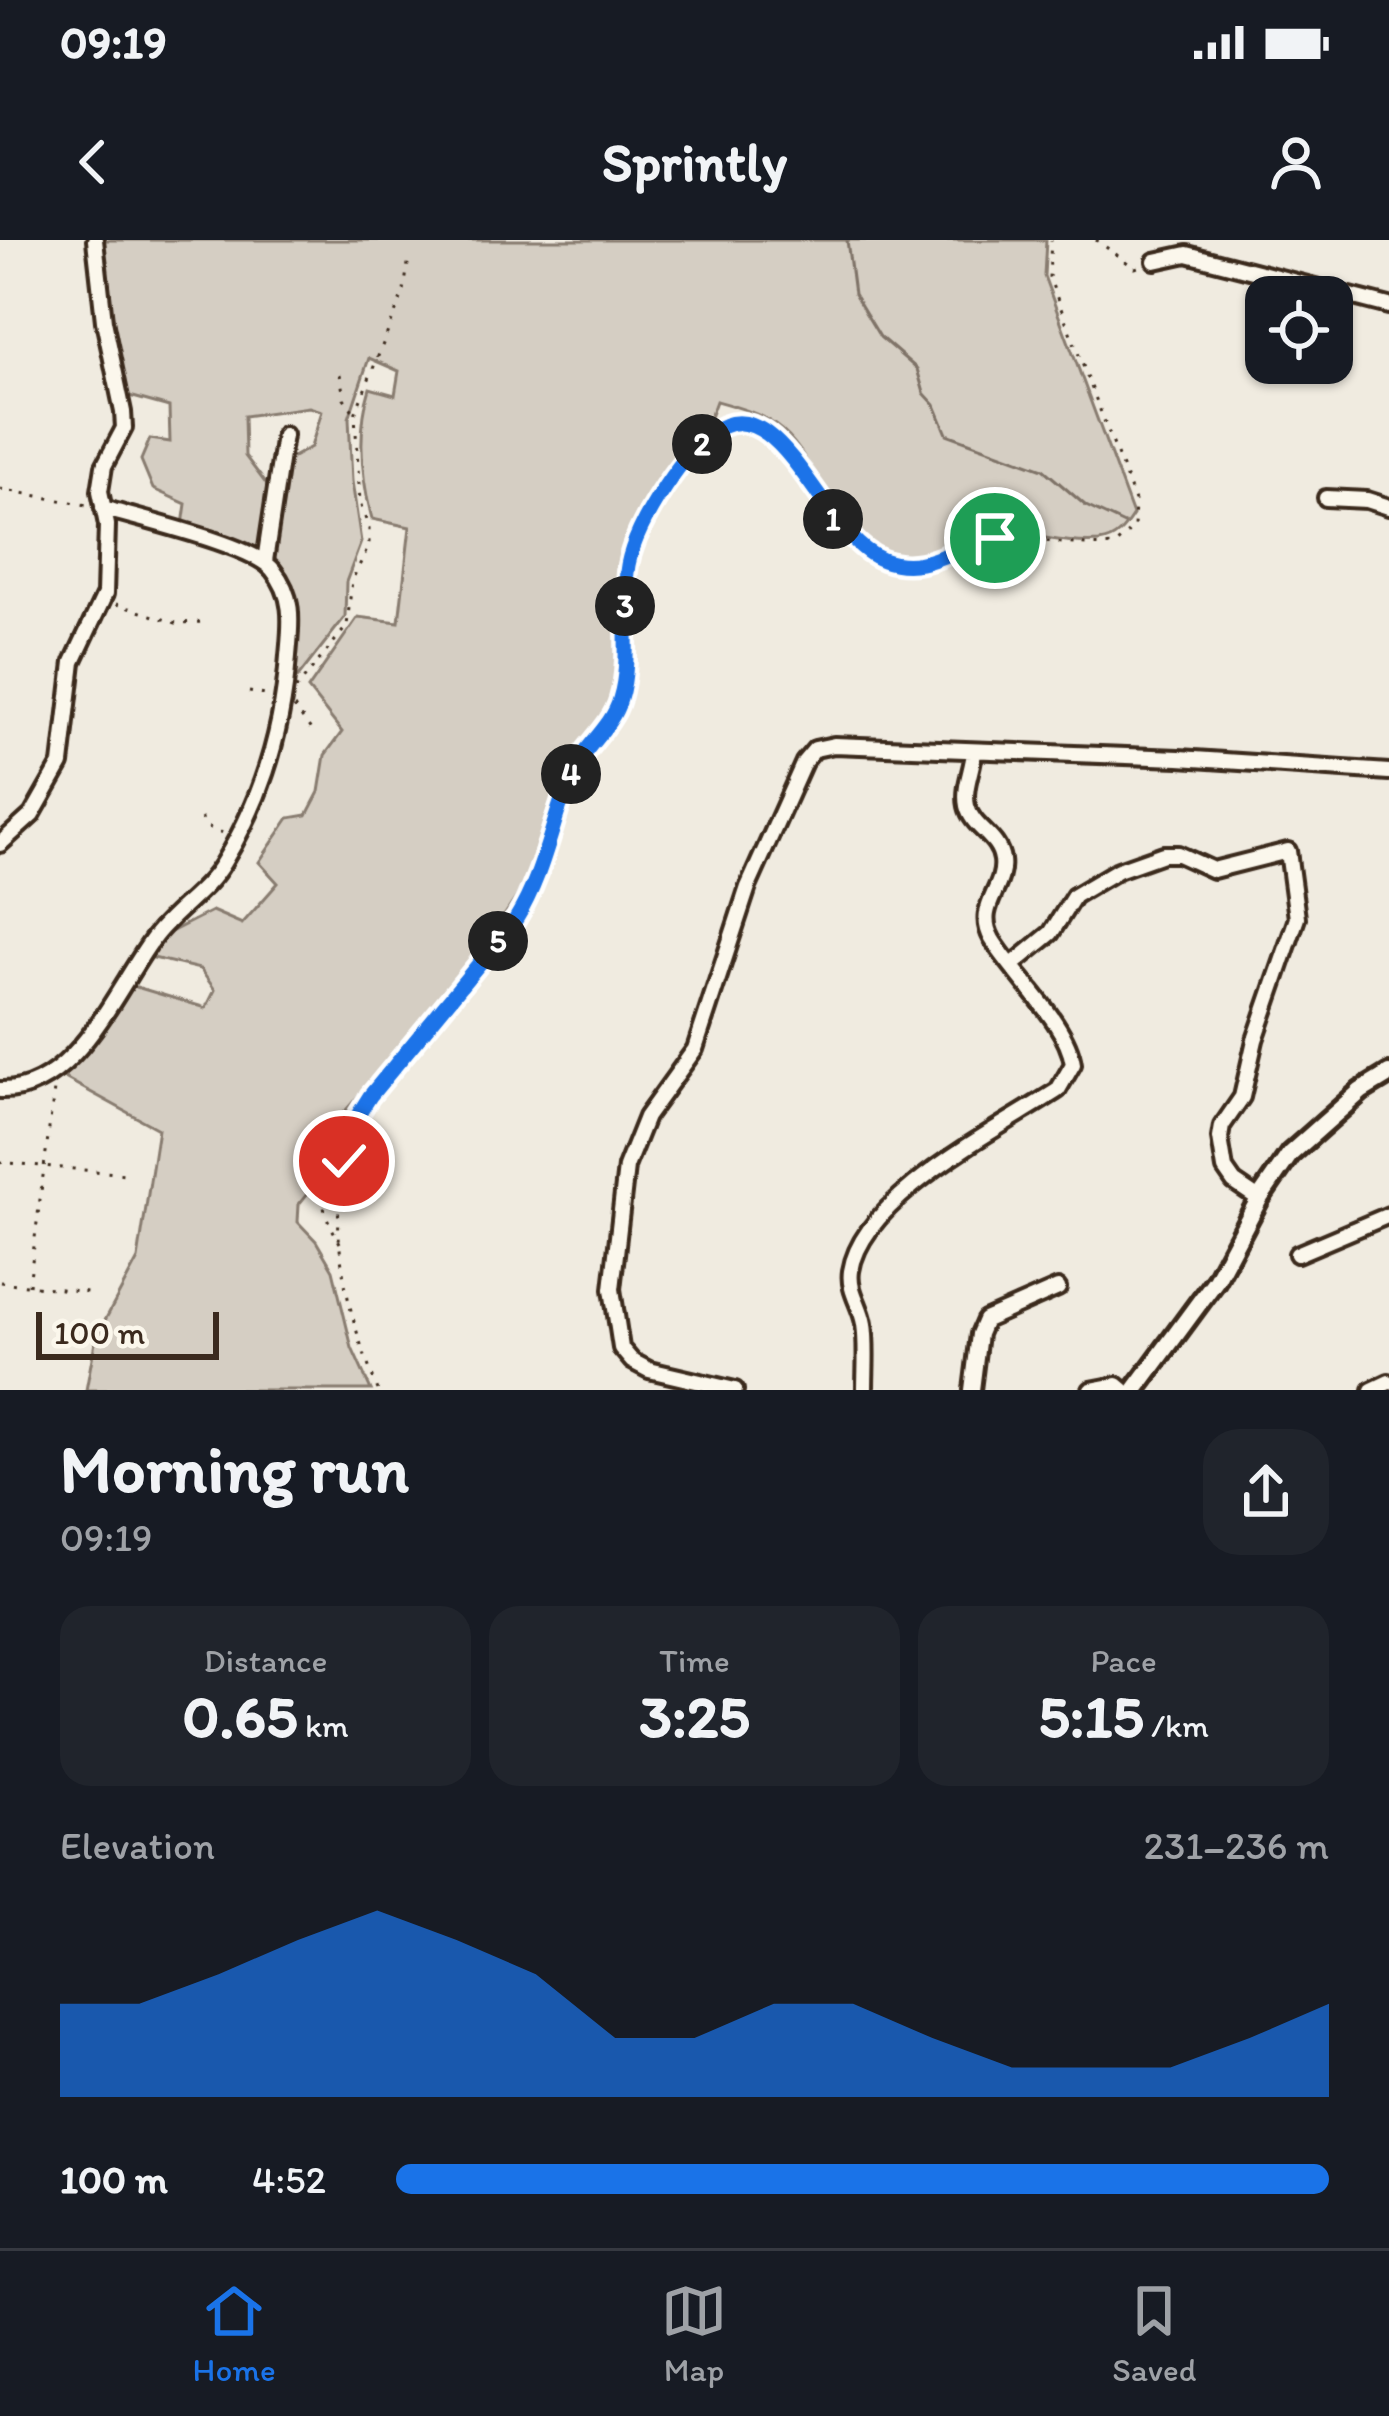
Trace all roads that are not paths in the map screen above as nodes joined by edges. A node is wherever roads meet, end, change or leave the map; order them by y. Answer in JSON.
{"nodes":[{"id":1,"x":95,"y":240,"type":"edge"},
{"id":2,"x":1155,"y":261,"type":"road end"},
{"id":3,"x":1389,"y":306,"type":"edge"},
{"id":4,"x":284,"y":435,"type":"dead end"},
{"id":5,"x":1326,"y":498,"type":"dead end"},
{"id":6,"x":1389,"y":507,"type":"edge"},
{"id":7,"x":103,"y":508,"type":"junction"},
{"id":8,"x":265,"y":561,"type":"junction"},
{"id":9,"x":974,"y":751,"type":"junction"},
{"id":10,"x":1389,"y":772,"type":"edge"},
{"id":11,"x":0,"y":844,"type":"edge"},
{"id":12,"x":1012,"y":965,"type":"junction"},
{"id":13,"x":1389,"y":1074,"type":"edge"},
{"id":14,"x":0,"y":1090,"type":"edge"},
{"id":15,"x":1259,"y":1199,"type":"junction"},
{"id":16,"x":1389,"y":1215,"type":"edge"},
{"id":17,"x":1297,"y":1254,"type":"dead end"},
{"id":18,"x":1058,"y":1288,"type":"dead end"},
{"id":19,"x":1389,"y":1382,"type":"edge"},
{"id":20,"x":735,"y":1390,"type":"edge"},
{"id":21,"x":865,"y":1390,"type":"edge"},
{"id":22,"x":972,"y":1390,"type":"edge"},
{"id":23,"x":1090,"y":1390,"type":"edge"},
{"id":24,"x":1123,"y":1390,"type":"edge"},
{"id":25,"x":1135,"y":1390,"type":"edge"},
{"id":26,"x":1372,"y":1390,"type":"edge"}],
"edges":[{"from":1,"to":7,"type":"street"},
{"from":2,"to":3,"type":"street"},
{"from":4,"to":8,"type":"street"},
{"from":5,"to":6,"type":"street"},
{"from":7,"to":8,"type":"street"},
{"from":7,"to":11,"type":"street"},
{"from":8,"to":14,"type":"street"},
{"from":9,"to":10,"type":"street"},
{"from":9,"to":12,"type":"street"},
{"from":9,"to":20,"type":"street"},
{"from":12,"to":15,"type":"street"},
{"from":12,"to":21,"type":"street"},
{"from":13,"to":15,"type":"main road"},
{"from":15,"to":25,"type":"main road"},
{"from":16,"to":17,"type":"street"},
{"from":18,"to":22,"type":"street"},
{"from":19,"to":26,"type":"street"},
{"from":23,"to":24,"type":"street"}]}
